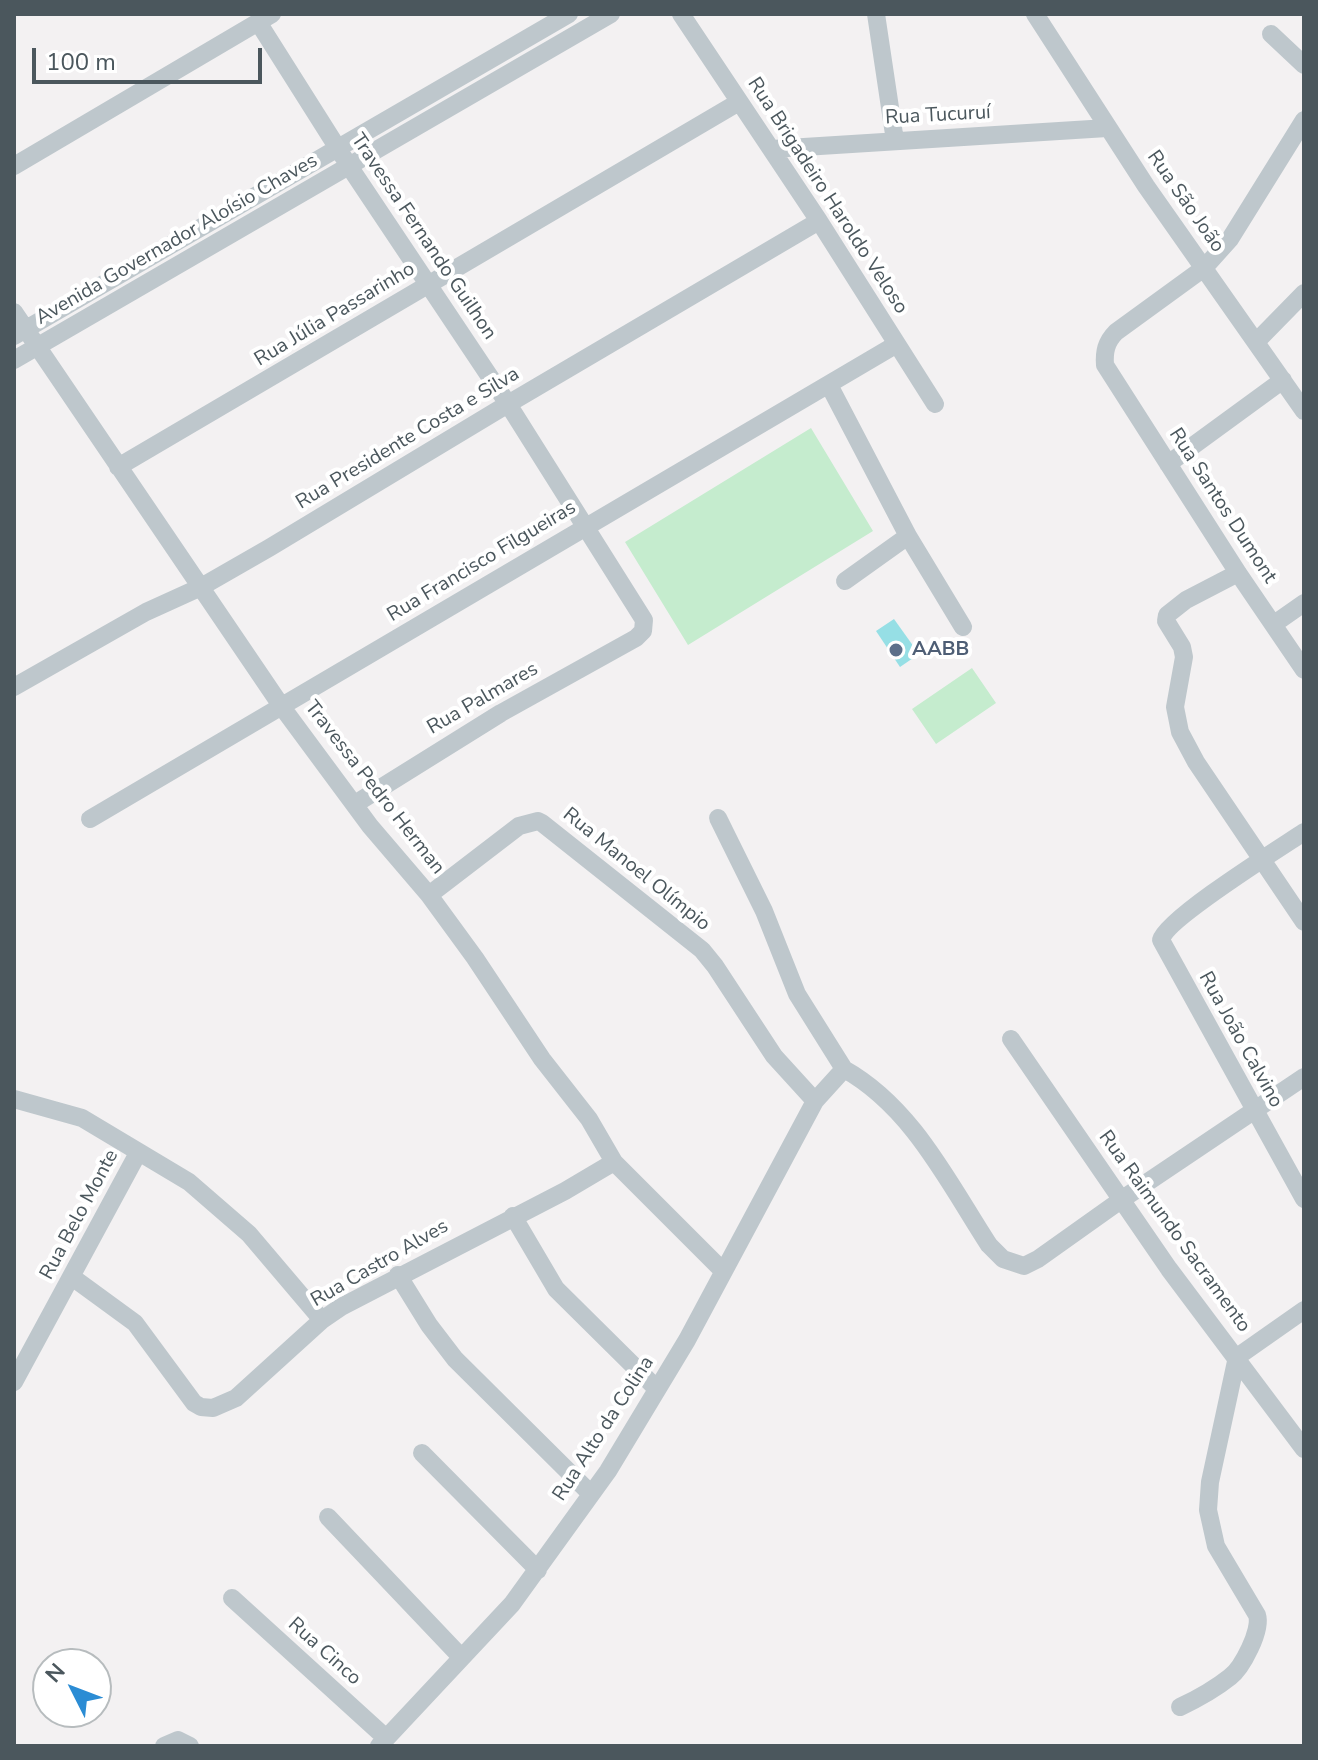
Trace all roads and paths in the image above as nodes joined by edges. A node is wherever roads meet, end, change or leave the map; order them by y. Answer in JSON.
{"nodes":[{"id":1,"x":569,"y":14,"type":"edge"},
{"id":2,"x":611,"y":14,"type":"edge"},
{"id":3,"x":681,"y":14,"type":"edge"},
{"id":4,"x":876,"y":14,"type":"edge"},
{"id":5,"x":1035,"y":14,"type":"edge"},
{"id":6,"x":265,"y":18,"type":"edge"},
{"id":7,"x":1271,"y":34,"type":"dead end"},
{"id":8,"x":1304,"y":65,"type":"edge"},
{"id":9,"x":739,"y":102,"type":"junction"},
{"id":10,"x":1304,"y":120,"type":"edge"},
{"id":11,"x":1107,"y":128,"type":"junction"},
{"id":12,"x":895,"y":141,"type":"junction"},
{"id":13,"x":338,"y":148,"type":"junction"},
{"id":14,"x":772,"y":149,"type":"junction"},
{"id":15,"x":14,"y":166,"type":"edge"},
{"id":16,"x":349,"y":166,"type":"junction"},
{"id":17,"x":819,"y":221,"type":"junction"},
{"id":18,"x":1204,"y":268,"type":"junction"},
{"id":19,"x":429,"y":284,"type":"junction"},
{"id":20,"x":1304,"y":293,"type":"edge"},
{"id":21,"x":14,"y":312,"type":"edge"},
{"id":22,"x":20,"y":333,"type":"edge"},
{"id":23,"x":1257,"y":341,"type":"junction"},
{"id":24,"x":897,"y":344,"type":"junction"},
{"id":25,"x":38,"y":347,"type":"junction"},
{"id":26,"x":14,"y":360,"type":"edge"},
{"id":27,"x":1283,"y":380,"type":"junction"},
{"id":28,"x":829,"y":385,"type":"junction"},
{"id":29,"x":508,"y":404,"type":"junction"},
{"id":30,"x":935,"y":404,"type":"dead end"},
{"id":31,"x":1304,"y":411,"type":"edge"},
{"id":32,"x":1168,"y":464,"type":"junction"},
{"id":33,"x":118,"y":467,"type":"junction"},
{"id":34,"x":587,"y":526,"type":"junction"},
{"id":35,"x":908,"y":536,"type":"junction"},
{"id":36,"x":1238,"y":573,"type":"junction"},
{"id":37,"x":845,"y":581,"type":"dead end"},
{"id":38,"x":201,"y":587,"type":"junction"},
{"id":39,"x":1304,"y":603,"type":"edge"},
{"id":40,"x":1274,"y":624,"type":"junction"},
{"id":41,"x":963,"y":627,"type":"dead end"},
{"id":42,"x":636,"y":638,"type":"joint"},
{"id":43,"x":1304,"y":670,"type":"edge"},
{"id":44,"x":15,"y":685,"type":"edge"},
{"id":45,"x":282,"y":707,"type":"junction"},
{"id":46,"x":355,"y":804,"type":"junction"},
{"id":47,"x":718,"y":818,"type":"dead end"},
{"id":48,"x":90,"y":819,"type":"dead end"},
{"id":49,"x":1304,"y":832,"type":"edge"},
{"id":50,"x":1262,"y":860,"type":"junction"},
{"id":51,"x":429,"y":895,"type":"junction"},
{"id":52,"x":1304,"y":922,"type":"edge"},
{"id":53,"x":1011,"y":1039,"type":"dead end"},
{"id":54,"x":844,"y":1069,"type":"junction"},
{"id":55,"x":1304,"y":1077,"type":"edge"},
{"id":56,"x":14,"y":1099,"type":"edge"},
{"id":57,"x":815,"y":1101,"type":"junction"},
{"id":58,"x":1254,"y":1112,"type":"junction"},
{"id":59,"x":138,"y":1153,"type":"junction"},
{"id":60,"x":614,"y":1162,"type":"junction"},
{"id":61,"x":1304,"y":1199,"type":"edge"},
{"id":62,"x":1121,"y":1200,"type":"junction"},
{"id":63,"x":513,"y":1216,"type":"junction"},
{"id":64,"x":723,"y":1271,"type":"junction"},
{"id":65,"x":398,"y":1275,"type":"junction"},
{"id":66,"x":72,"y":1277,"type":"junction"},
{"id":67,"x":1304,"y":1310,"type":"edge"},
{"id":68,"x":322,"y":1320,"type":"junction"},
{"id":69,"x":1237,"y":1357,"type":"junction"},
{"id":70,"x":14,"y":1382,"type":"edge"},
{"id":71,"x":657,"y":1389,"type":"junction"},
{"id":72,"x":1304,"y":1449,"type":"edge"},
{"id":73,"x":422,"y":1453,"type":"dead end"},
{"id":74,"x":590,"y":1493,"type":"junction"},
{"id":75,"x":328,"y":1517,"type":"dead end"},
{"id":76,"x":538,"y":1570,"type":"junction"},
{"id":77,"x":232,"y":1598,"type":"dead end"},
{"id":78,"x":461,"y":1657,"type":"junction"},
{"id":79,"x":1180,"y":1707,"type":"dead end"},
{"id":80,"x":383,"y":1742,"type":"edge"},
{"id":81,"x":187,"y":1744,"type":"edge"},
{"id":82,"x":164,"y":1746,"type":"edge"}],
"edges":[{"from":1,"to":13,"type":"street","name":"Avenida Governador Aloísio Chaves"},
{"from":2,"to":16,"type":"street","name":"Avenida Governador Aloísio Chaves"},
{"from":3,"to":9,"type":"street","name":"Rua Brigadeiro Haroldo Veloso"},
{"from":4,"to":12,"type":"street"},
{"from":5,"to":11,"type":"street","name":"Rua São João"},
{"from":6,"to":13,"type":"street","name":"Travessa Fernando Guilhon"},
{"from":6,"to":15,"type":"street"},
{"from":7,"to":8,"type":"street"},
{"from":9,"to":14,"type":"street","name":"Rua Brigadeiro Haroldo Veloso"},
{"from":9,"to":19,"type":"street","name":"Rua Júlia Passarinho"},
{"from":10,"to":18,"type":"street"},
{"from":11,"to":12,"type":"street","name":"Rua Tucuruí"},
{"from":11,"to":18,"type":"street","name":"Rua São João"},
{"from":12,"to":14,"type":"street","name":"Rua Tucuruí"},
{"from":13,"to":16,"type":"street","name":"Travessa Fernando Guilhon"},
{"from":13,"to":22,"type":"street","name":"Avenida Governador Aloísio Chaves"},
{"from":14,"to":17,"type":"street","name":"Rua Brigadeiro Haroldo Veloso"},
{"from":16,"to":19,"type":"street","name":"Travessa Fernando Guilhon"},
{"from":16,"to":25,"type":"street","name":"Avenida Governador Aloísio Chaves"},
{"from":17,"to":24,"type":"street","name":"Rua Brigadeiro Haroldo Veloso"},
{"from":17,"to":29,"type":"street","name":"Rua Presidente Costa e Silva"},
{"from":18,"to":23,"type":"street","name":"Rua São João"},
{"from":18,"to":32,"type":"street","name":"Rua Santos Dumont"},
{"from":19,"to":29,"type":"street","name":"Travessa Fernando Guilhon"},
{"from":19,"to":33,"type":"street","name":"Rua Júlia Passarinho"},
{"from":20,"to":23,"type":"street"},
{"from":21,"to":22,"type":"street","name":"Travessa Pedro Herman"},
{"from":22,"to":25,"type":"street","name":"Travessa Pedro Herman"},
{"from":23,"to":27,"type":"street","name":"Rua São João"},
{"from":24,"to":28,"type":"street","name":"Rua Francisco Filgueiras"},
{"from":24,"to":30,"type":"street","name":"Rua Brigadeiro Haroldo Veloso"},
{"from":25,"to":26,"type":"street","name":"Avenida Governador Aloísio Chaves"},
{"from":25,"to":33,"type":"street","name":"Travessa Pedro Herman"},
{"from":27,"to":31,"type":"street","name":"Rua São João"},
{"from":27,"to":32,"type":"street"},
{"from":28,"to":34,"type":"street","name":"Rua Francisco Filgueiras"},
{"from":28,"to":35,"type":"street"},
{"from":29,"to":34,"type":"street","name":"Travessa Fernando Guilhon"},
{"from":29,"to":38,"type":"street","name":"Rua Presidente Costa e Silva"},
{"from":32,"to":36,"type":"street","name":"Rua Santos Dumont"},
{"from":33,"to":38,"type":"street","name":"Travessa Pedro Herman"},
{"from":34,"to":42,"type":"street","name":"Travessa Fernando Guilhon"},
{"from":34,"to":45,"type":"street","name":"Rua Francisco Filgueiras"},
{"from":35,"to":37,"type":"street"},
{"from":35,"to":41,"type":"street"},
{"from":36,"to":40,"type":"street","name":"Rua Santos Dumont"},
{"from":36,"to":50,"type":"street"},
{"from":38,"to":44,"type":"street","name":"Rua Presidente Costa e Silva"},
{"from":38,"to":45,"type":"street","name":"Travessa Pedro Herman"},
{"from":39,"to":40,"type":"street"},
{"from":40,"to":43,"type":"street","name":"Rua Santos Dumont"},
{"from":42,"to":46,"type":"street","name":"Rua Palmares"},
{"from":45,"to":46,"type":"street","name":"Travessa Pedro Herman"},
{"from":45,"to":48,"type":"street","name":"Rua Francisco Filgueiras"},
{"from":46,"to":51,"type":"street","name":"Travessa Pedro Herman"},
{"from":47,"to":54,"type":"street"},
{"from":49,"to":50,"type":"street"},
{"from":50,"to":52,"type":"street"},
{"from":50,"to":58,"type":"street","name":"Rua João Calvino"},
{"from":51,"to":57,"type":"street","name":"Rua Manoel Olímpio"},
{"from":51,"to":60,"type":"street","name":"Travessa Pedro Herman"},
{"from":53,"to":62,"type":"street","name":"Rua Raimundo Sacramento"},
{"from":54,"to":57,"type":"street"},
{"from":54,"to":62,"type":"street"},
{"from":55,"to":58,"type":"street"},
{"from":56,"to":59,"type":"street"},
{"from":57,"to":64,"type":"street","name":"Rua Alto da Colina"},
{"from":58,"to":61,"type":"street","name":"Rua João Calvino"},
{"from":58,"to":62,"type":"street"},
{"from":59,"to":66,"type":"street","name":"Rua Belo Monte"},
{"from":59,"to":68,"type":"street"},
{"from":60,"to":63,"type":"street","name":"Rua Castro Alves"},
{"from":60,"to":64,"type":"street","name":"Travessa Pedro Herman"},
{"from":62,"to":69,"type":"street","name":"Rua Raimundo Sacramento"},
{"from":63,"to":65,"type":"street","name":"Rua Castro Alves"},
{"from":63,"to":71,"type":"street"},
{"from":64,"to":71,"type":"street","name":"Rua Alto da Colina"},
{"from":65,"to":68,"type":"street","name":"Rua Castro Alves"},
{"from":65,"to":74,"type":"street"},
{"from":66,"to":68,"type":"street","name":"Rua Castro Alves"},
{"from":66,"to":70,"type":"street","name":"Rua Belo Monte"},
{"from":67,"to":69,"type":"street"},
{"from":69,"to":72,"type":"street","name":"Rua Raimundo Sacramento"},
{"from":69,"to":79,"type":"street"},
{"from":71,"to":74,"type":"street","name":"Rua Alto da Colina"},
{"from":73,"to":76,"type":"street"},
{"from":74,"to":76,"type":"street","name":"Rua Alto da Colina"},
{"from":75,"to":78,"type":"street"},
{"from":76,"to":78,"type":"street","name":"Rua Alto da Colina"},
{"from":77,"to":80,"type":"street","name":"Rua Cinco"},
{"from":78,"to":80,"type":"street","name":"Rua Alto da Colina"},
{"from":81,"to":82,"type":"street"}]}
